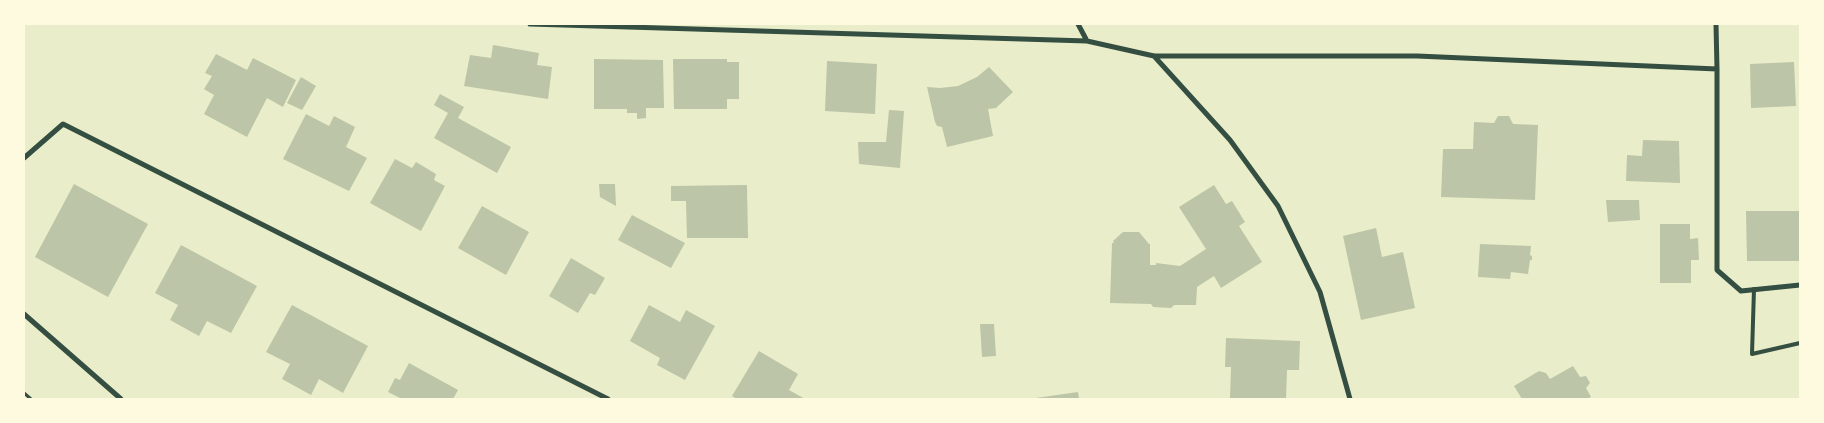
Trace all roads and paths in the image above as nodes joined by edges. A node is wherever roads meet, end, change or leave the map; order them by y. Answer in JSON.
{"nodes":[{"id":1,"x":530,"y":24,"type":"edge"},
{"id":2,"x":1078,"y":24,"type":"edge"},
{"id":3,"x":1716,"y":24,"type":"edge"},
{"id":4,"x":1087,"y":42,"type":"junction"},
{"id":5,"x":1154,"y":56,"type":"junction"},
{"id":6,"x":1718,"y":69,"type":"junction"},
{"id":7,"x":24,"y":158,"type":"edge"},
{"id":8,"x":1800,"y":285,"type":"edge"},
{"id":9,"x":1754,"y":289,"type":"junction"},
{"id":10,"x":24,"y":314,"type":"edge"},
{"id":11,"x":1800,"y":343,"type":"edge"},
{"id":12,"x":24,"y":393,"type":"edge"},
{"id":13,"x":32,"y":399,"type":"edge"},
{"id":14,"x":121,"y":399,"type":"edge"},
{"id":15,"x":608,"y":399,"type":"edge"},
{"id":16,"x":1350,"y":399,"type":"edge"}],
"edges":[{"from":1,"to":4,"type":"street"},
{"from":2,"to":4,"type":"street"},
{"from":3,"to":6,"type":"street"},
{"from":4,"to":5,"type":"street"},
{"from":5,"to":6,"type":"street"},
{"from":5,"to":16,"type":"street"},
{"from":6,"to":9,"type":"street"},
{"from":7,"to":15,"type":"street"},
{"from":8,"to":9,"type":"street"},
{"from":9,"to":11,"type":"lane"},
{"from":10,"to":14,"type":"street"},
{"from":12,"to":13,"type":"path"}]}
